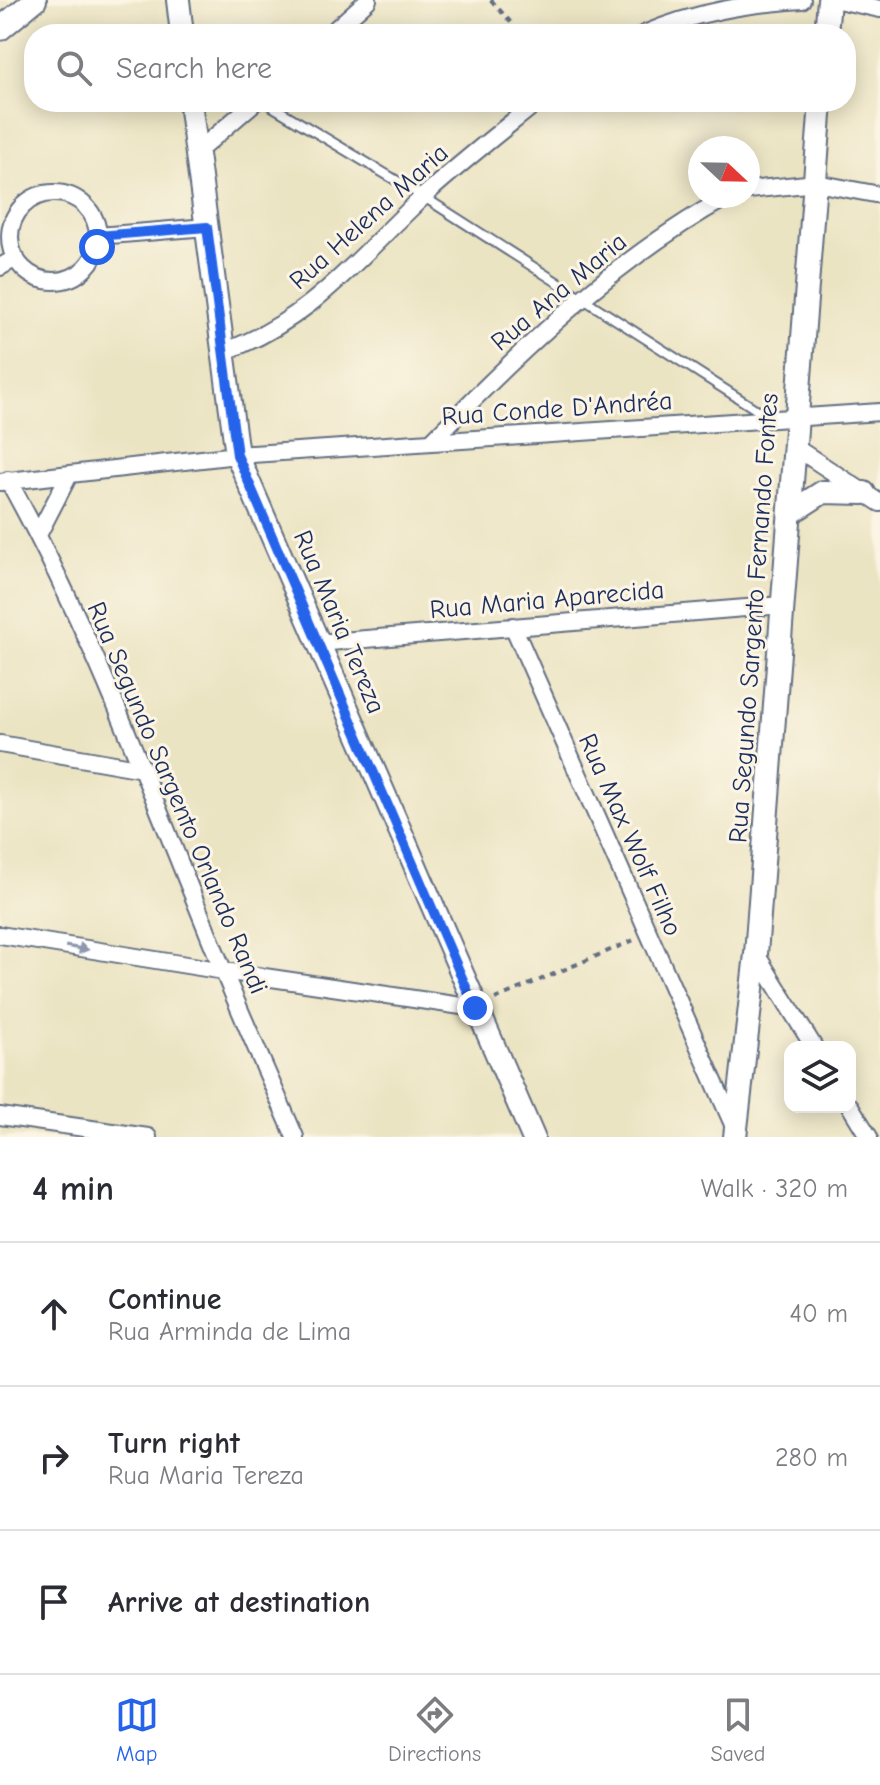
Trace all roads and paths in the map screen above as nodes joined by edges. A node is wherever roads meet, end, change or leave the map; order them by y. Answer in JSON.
{"nodes":[{"id":1,"x":35,"y":0,"type":"edge"},
{"id":2,"x":178,"y":0,"type":"edge"},
{"id":3,"x":368,"y":0,"type":"edge"},
{"id":4,"x":491,"y":0,"type":"edge"},
{"id":5,"x":802,"y":0,"type":"edge"},
{"id":6,"x":829,"y":0,"type":"edge"},
{"id":7,"x":838,"y":0,"type":"edge"},
{"id":8,"x":880,"y":9,"type":"edge"},
{"id":9,"x":181,"y":24,"type":"edge"},
{"id":10,"x":341,"y":24,"type":"edge"},
{"id":11,"x":512,"y":24,"type":"edge"},
{"id":12,"x":667,"y":24,"type":"edge"},
{"id":13,"x":827,"y":24,"type":"edge"},
{"id":14,"x":0,"y":29,"type":"edge"},
{"id":15,"x":191,"y":112,"type":"edge"},
{"id":16,"x":243,"y":112,"type":"edge"},
{"id":17,"x":282,"y":112,"type":"edge"},
{"id":18,"x":525,"y":112,"type":"edge"},
{"id":19,"x":820,"y":112,"type":"edge"},
{"id":20,"x":197,"y":152,"type":"junction"},
{"id":21,"x":816,"y":183,"type":"junction"},
{"id":22,"x":760,"y":189,"type":"edge"},
{"id":23,"x":880,"y":195,"type":"edge"},
{"id":24,"x":424,"y":197,"type":"junction"},
{"id":25,"x":709,"y":208,"type":"edge"},
{"id":26,"x":207,"y":227,"type":"junction"},
{"id":27,"x":98,"y":236,"type":"junction"},
{"id":28,"x":16,"y":258,"type":"junction"},
{"id":29,"x":0,"y":267,"type":"edge"},
{"id":30,"x":583,"y":299,"type":"junction"},
{"id":31,"x":223,"y":352,"type":"junction"},
{"id":32,"x":880,"y":412,"type":"edge"},
{"id":33,"x":797,"y":418,"type":"junction"},
{"id":34,"x":772,"y":420,"type":"junction"},
{"id":35,"x":432,"y":441,"type":"junction"},
{"id":36,"x":796,"y":448,"type":"junction"},
{"id":37,"x":237,"y":455,"type":"junction"},
{"id":38,"x":69,"y":475,"type":"junction"},
{"id":39,"x":4,"y":481,"type":"edge"},
{"id":40,"x":872,"y":498,"type":"edge"},
{"id":41,"x":792,"y":512,"type":"junction"},
{"id":42,"x":38,"y":535,"type":"junction"},
{"id":43,"x":782,"y":605,"type":"junction"},
{"id":44,"x":513,"y":626,"type":"junction"},
{"id":45,"x":317,"y":643,"type":"junction"},
{"id":46,"x":0,"y":744,"type":"edge"},
{"id":47,"x":143,"y":769,"type":"junction"},
{"id":48,"x":0,"y":935,"type":"edge"},
{"id":49,"x":647,"y":935,"type":"junction"},
{"id":50,"x":756,"y":954,"type":"junction"},
{"id":51,"x":224,"y":971,"type":"junction"},
{"id":52,"x":475,"y":1008,"type":"junction"},
{"id":53,"x":810,"y":1041,"type":"edge"},
{"id":54,"x":704,"y":1062,"type":"junction"},
{"id":55,"x":741,"y":1078,"type":"junction"},
{"id":56,"x":854,"y":1113,"type":"edge"},
{"id":57,"x":0,"y":1116,"type":"edge"},
{"id":58,"x":735,"y":1133,"type":"edge"},
{"id":59,"x":148,"y":1137,"type":"edge"},
{"id":60,"x":295,"y":1137,"type":"edge"},
{"id":61,"x":533,"y":1137,"type":"edge"},
{"id":62,"x":869,"y":1137,"type":"edge"}],
"edges":[{"from":1,"to":14,"type":"street"},
{"from":2,"to":9,"type":"street"},
{"from":3,"to":10,"type":"street"},
{"from":4,"to":11,"type":"path"},
{"from":5,"to":12,"type":"street"},
{"from":6,"to":13,"type":"street"},
{"from":7,"to":8,"type":"street"},
{"from":15,"to":20,"type":"street","name":"Rua Maria Tereza"},
{"from":16,"to":20,"type":"street"},
{"from":17,"to":24,"type":"lane"},
{"from":18,"to":24,"type":"street","name":"Rua Helena Maria"},
{"from":19,"to":21,"type":"street","name":"Rua Segundo Sargento Fernando Fontes"},
{"from":20,"to":26,"type":"street","name":"Rua Maria Tereza"},
{"from":21,"to":22,"type":"street"},
{"from":21,"to":23,"type":"street"},
{"from":21,"to":33,"type":"street","name":"Rua Segundo Sargento Fernando Fontes"},
{"from":24,"to":30,"type":"lane"},
{"from":24,"to":31,"type":"street","name":"Rua Helena Maria"},
{"from":25,"to":30,"type":"street","name":"Rua Ana Maria"},
{"from":26,"to":27,"type":"street"},
{"from":26,"to":31,"type":"street","name":"Rua Maria Tereza"},
{"from":27,"to":28,"type":"street"},
{"from":27,"to":28,"type":"street"},
{"from":28,"to":29,"type":"street"},
{"from":30,"to":34,"type":"lane"},
{"from":30,"to":35,"type":"street","name":"Rua Ana Maria"},
{"from":31,"to":37,"type":"street","name":"Rua Maria Tereza"},
{"from":32,"to":33,"type":"street","name":"Rua Conde D'Andréa"},
{"from":33,"to":34,"type":"street","name":"Rua Conde D'Andréa"},
{"from":33,"to":36,"type":"street","name":"Rua Segundo Sargento Fernando Fontes"},
{"from":34,"to":35,"type":"street","name":"Rua Conde D'Andréa"},
{"from":35,"to":37,"type":"street","name":"Rua Conde D'Andréa"},
{"from":36,"to":40,"type":"street"},
{"from":36,"to":41,"type":"street","name":"Rua Segundo Sargento Fernando Fontes"},
{"from":37,"to":38,"type":"street","name":"Rua Conde D'Andréa"},
{"from":37,"to":45,"type":"street","name":"Rua Maria Tereza"},
{"from":38,"to":39,"type":"street","name":"Rua Conde D'Andréa"},
{"from":38,"to":42,"type":"street"},
{"from":39,"to":42,"type":"street","name":"Rua Segundo Sargento Orlando Randi"},
{"from":40,"to":41,"type":"street"},
{"from":41,"to":43,"type":"street","name":"Rua Segundo Sargento Fernando Fontes"},
{"from":42,"to":47,"type":"street","name":"Rua Segundo Sargento Orlando Randi"},
{"from":43,"to":44,"type":"street","name":"Rua Maria Aparecida"},
{"from":43,"to":50,"type":"street","name":"Rua Segundo Sargento Fernando Fontes"},
{"from":44,"to":45,"type":"street","name":"Rua Maria Aparecida"},
{"from":44,"to":49,"type":"street","name":"Rua Max Wolf Filho"},
{"from":45,"to":52,"type":"street","name":"Rua Maria Tereza"},
{"from":46,"to":47,"type":"street"},
{"from":47,"to":51,"type":"street","name":"Rua Segundo Sargento Orlando Randi"},
{"from":48,"to":51,"type":"street","one_way":true},
{"from":49,"to":52,"type":"path"},
{"from":49,"to":54,"type":"street","name":"Rua Max Wolf Filho"},
{"from":50,"to":53,"type":"street"},
{"from":50,"to":55,"type":"street","name":"Rua Segundo Sargento Fernando Fontes"},
{"from":51,"to":52,"type":"street"},
{"from":51,"to":60,"type":"street","name":"Rua Segundo Sargento Orlando Randi"},
{"from":52,"to":61,"type":"street","name":"Rua Maria Tereza"},
{"from":54,"to":55,"type":"street"},
{"from":54,"to":58,"type":"street","name":"Rua Max Wolf Filho"},
{"from":55,"to":58,"type":"street","name":"Rua Segundo Sargento Fernando Fontes"},
{"from":56,"to":62,"type":"street"},
{"from":57,"to":59,"type":"street"}]}
